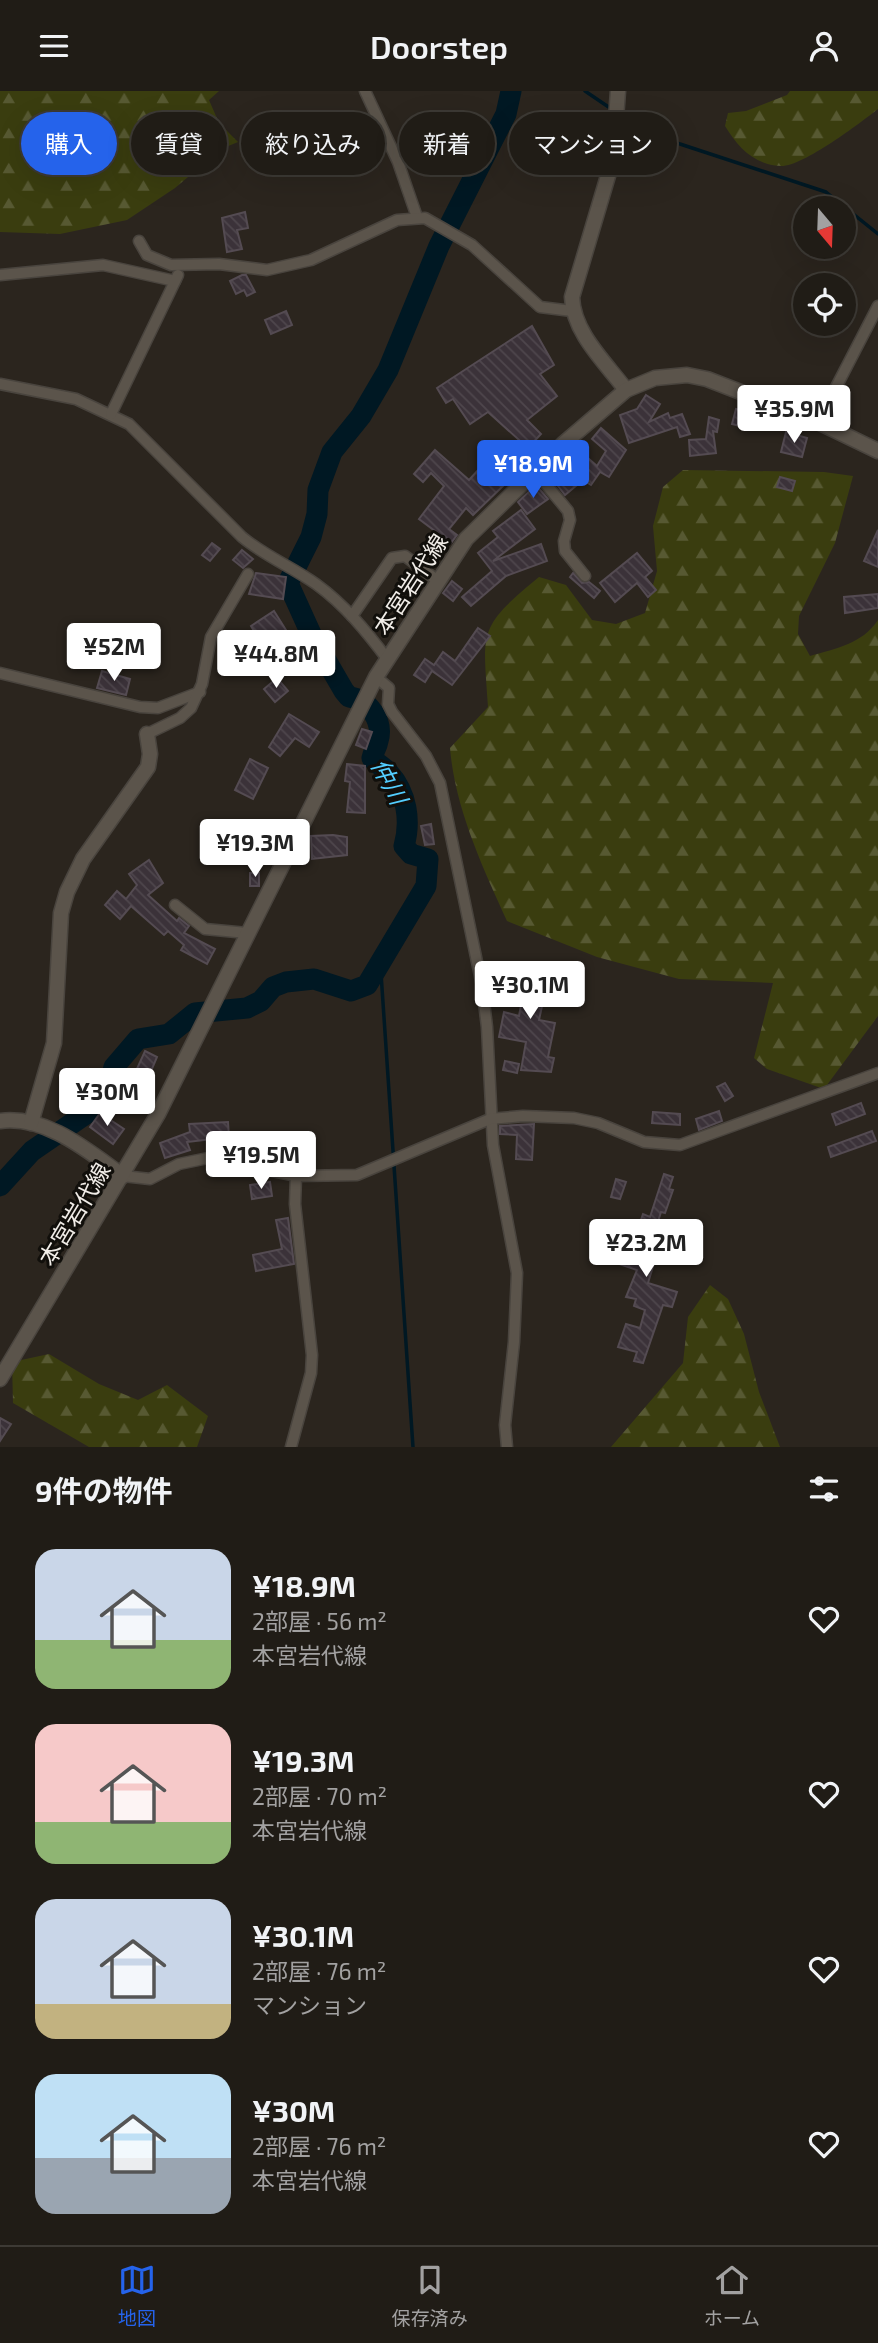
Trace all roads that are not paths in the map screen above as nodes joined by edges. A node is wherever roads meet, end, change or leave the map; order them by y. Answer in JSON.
{"nodes":[{"id":1,"x":365,"y":91,"type":"edge"},
{"id":2,"x":618,"y":91,"type":"edge"},
{"id":3,"x":417,"y":217,"type":"junction"},
{"id":4,"x":139,"y":241,"type":"dead end"},
{"id":5,"x":183,"y":267,"type":"junction"},
{"id":6,"x":0,"y":275,"type":"edge"},
{"id":7,"x":175,"y":281,"type":"junction"},
{"id":8,"x":878,"y":306,"type":"edge"},
{"id":9,"x":572,"y":311,"type":"junction"},
{"id":10,"x":0,"y":384,"type":"edge"},
{"id":11,"x":626,"y":390,"type":"junction"},
{"id":12,"x":111,"y":414,"type":"junction"},
{"id":13,"x":818,"y":422,"type":"junction"},
{"id":14,"x":878,"y":451,"type":"edge"},
{"id":15,"x":535,"y":471,"type":"junction"},
{"id":16,"x":248,"y":574,"type":"dead end"},
{"id":17,"x":584,"y":576,"type":"dead end"},
{"id":18,"x":438,"y":581,"type":"junction"},
{"id":19,"x":352,"y":616,"type":"junction"},
{"id":20,"x":388,"y":660,"type":"junction"},
{"id":21,"x":0,"y":673,"type":"edge"},
{"id":22,"x":376,"y":677,"type":"junction"},
{"id":23,"x":200,"y":692,"type":"junction"},
{"id":24,"x":147,"y":734,"type":"joint"},
{"id":25,"x":175,"y":905,"type":"dead end"},
{"id":26,"x":247,"y":933,"type":"junction"},
{"id":27,"x":878,"y":1073,"type":"edge"},
{"id":28,"x":491,"y":1119,"type":"junction"},
{"id":29,"x":0,"y":1121,"type":"edge"},
{"id":30,"x":31,"y":1123,"type":"junction"},
{"id":31,"x":123,"y":1176,"type":"junction"},
{"id":32,"x":296,"y":1176,"type":"junction"},
{"id":33,"x":0,"y":1379,"type":"edge"},
{"id":34,"x":291,"y":1447,"type":"edge"},
{"id":35,"x":507,"y":1447,"type":"edge"}],
"edges":[{"from":1,"to":3,"type":"street"},
{"from":2,"to":9,"type":"main road"},
{"from":3,"to":5,"type":"street"},
{"from":3,"to":9,"type":"street"},
{"from":4,"to":5,"type":"street"},
{"from":5,"to":7,"type":"street"},
{"from":6,"to":7,"type":"street"},
{"from":7,"to":12,"type":"street"},
{"from":8,"to":13,"type":"street"},
{"from":9,"to":11,"type":"main road"},
{"from":10,"to":12,"type":"street"},
{"from":11,"to":13,"type":"main road","name":"本宮岩代線"},
{"from":11,"to":15,"type":"main road","name":"本宮岩代線"},
{"from":12,"to":19,"type":"street"},
{"from":13,"to":14,"type":"main road","name":"本宮岩代線"},
{"from":15,"to":17,"type":"street"},
{"from":15,"to":18,"type":"main road","name":"本宮岩代線"},
{"from":16,"to":23,"type":"street"},
{"from":18,"to":19,"type":"street"},
{"from":18,"to":20,"type":"main road","name":"本宮岩代線"},
{"from":19,"to":20,"type":"street"},
{"from":20,"to":22,"type":"main road","name":"本宮岩代線"},
{"from":21,"to":23,"type":"street"},
{"from":22,"to":26,"type":"main road","name":"本宮岩代線"},
{"from":22,"to":28,"type":"street"},
{"from":23,"to":24,"type":"street"},
{"from":24,"to":30,"type":"main road"},
{"from":25,"to":26,"type":"street"},
{"from":26,"to":31,"type":"main road","name":"本宮岩代線"},
{"from":27,"to":28,"type":"street"},
{"from":28,"to":32,"type":"street"},
{"from":28,"to":35,"type":"street"},
{"from":29,"to":30,"type":"main road"},
{"from":30,"to":31,"type":"main road"},
{"from":31,"to":32,"type":"street"},
{"from":31,"to":33,"type":"main road","name":"本宮岩代線"},
{"from":32,"to":34,"type":"street"}]}
